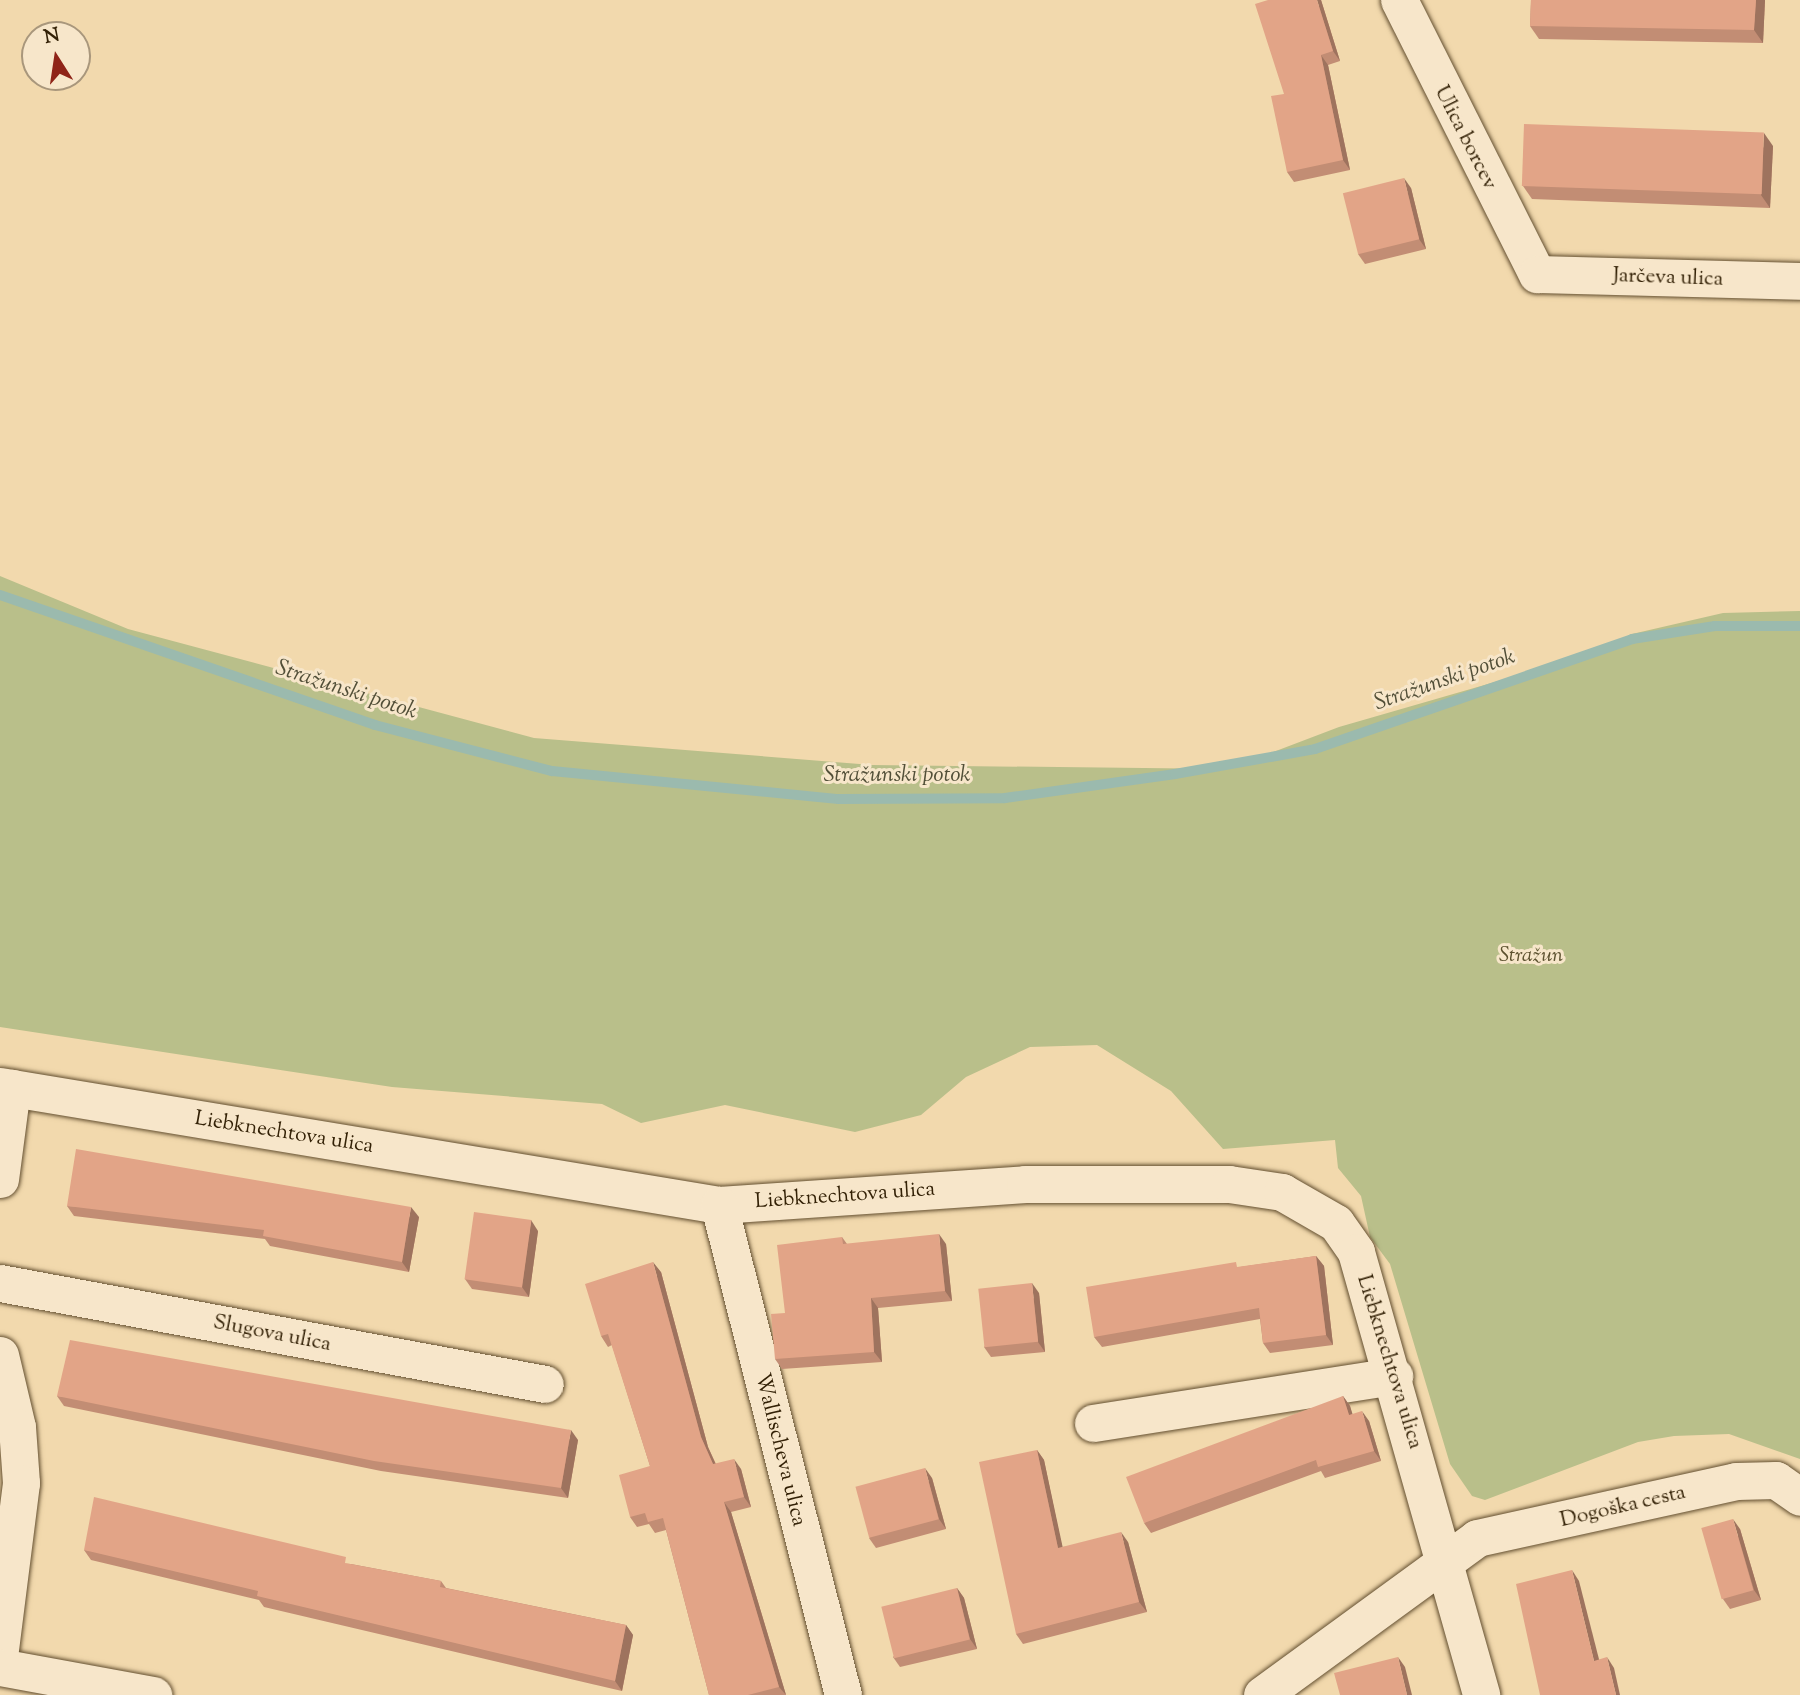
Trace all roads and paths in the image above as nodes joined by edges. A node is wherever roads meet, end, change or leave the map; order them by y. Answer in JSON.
{"nodes":[{"id":1,"x":1399,"y":0,"type":"edge"},
{"id":2,"x":1537,"y":274,"type":"joint"},
{"id":3,"x":1800,"y":281,"type":"edge"},
{"id":4,"x":6,"y":1087,"type":"edge"},
{"id":5,"x":0,"y":1179,"type":"edge"},
{"id":6,"x":719,"y":1205,"type":"junction"},
{"id":7,"x":0,"y":1283,"type":"edge"},
{"id":8,"x":0,"y":1355,"type":"edge"},
{"id":9,"x":1394,"y":1376,"type":"junction"},
{"id":10,"x":545,"y":1384,"type":"dead end"},
{"id":11,"x":1093,"y":1423,"type":"dead end"},
{"id":12,"x":1800,"y":1497,"type":"edge"},
{"id":13,"x":1446,"y":1558,"type":"junction"},
{"id":14,"x":0,"y":1649,"type":"edge"},
{"id":15,"x":0,"y":1668,"type":"edge"},
{"id":16,"x":153,"y":1695,"type":"edge"},
{"id":17,"x":843,"y":1695,"type":"edge"},
{"id":18,"x":1262,"y":1695,"type":"edge"},
{"id":19,"x":1481,"y":1695,"type":"edge"}],
"edges":[{"from":1,"to":2,"type":"street","name":"Ulica borcev"},
{"from":2,"to":3,"type":"street","name":"Jarčeva ulica"},
{"from":4,"to":5,"type":"street"},
{"from":4,"to":6,"type":"street","name":"Liebknechtova ulica"},
{"from":6,"to":9,"type":"street","name":"Liebknechtova ulica"},
{"from":6,"to":17,"type":"street","name":"Wallischeva ulica"},
{"from":7,"to":10,"type":"street","name":"Slugova ulica"},
{"from":8,"to":14,"type":"street"},
{"from":9,"to":11,"type":"street"},
{"from":9,"to":13,"type":"street","name":"Liebknechtova ulica"},
{"from":12,"to":13,"type":"street","name":"Dogoška cesta"},
{"from":13,"to":18,"type":"street","name":"Dogoška cesta"},
{"from":13,"to":19,"type":"street","name":"Liebknechtova ulica"},
{"from":15,"to":16,"type":"street"}]}
